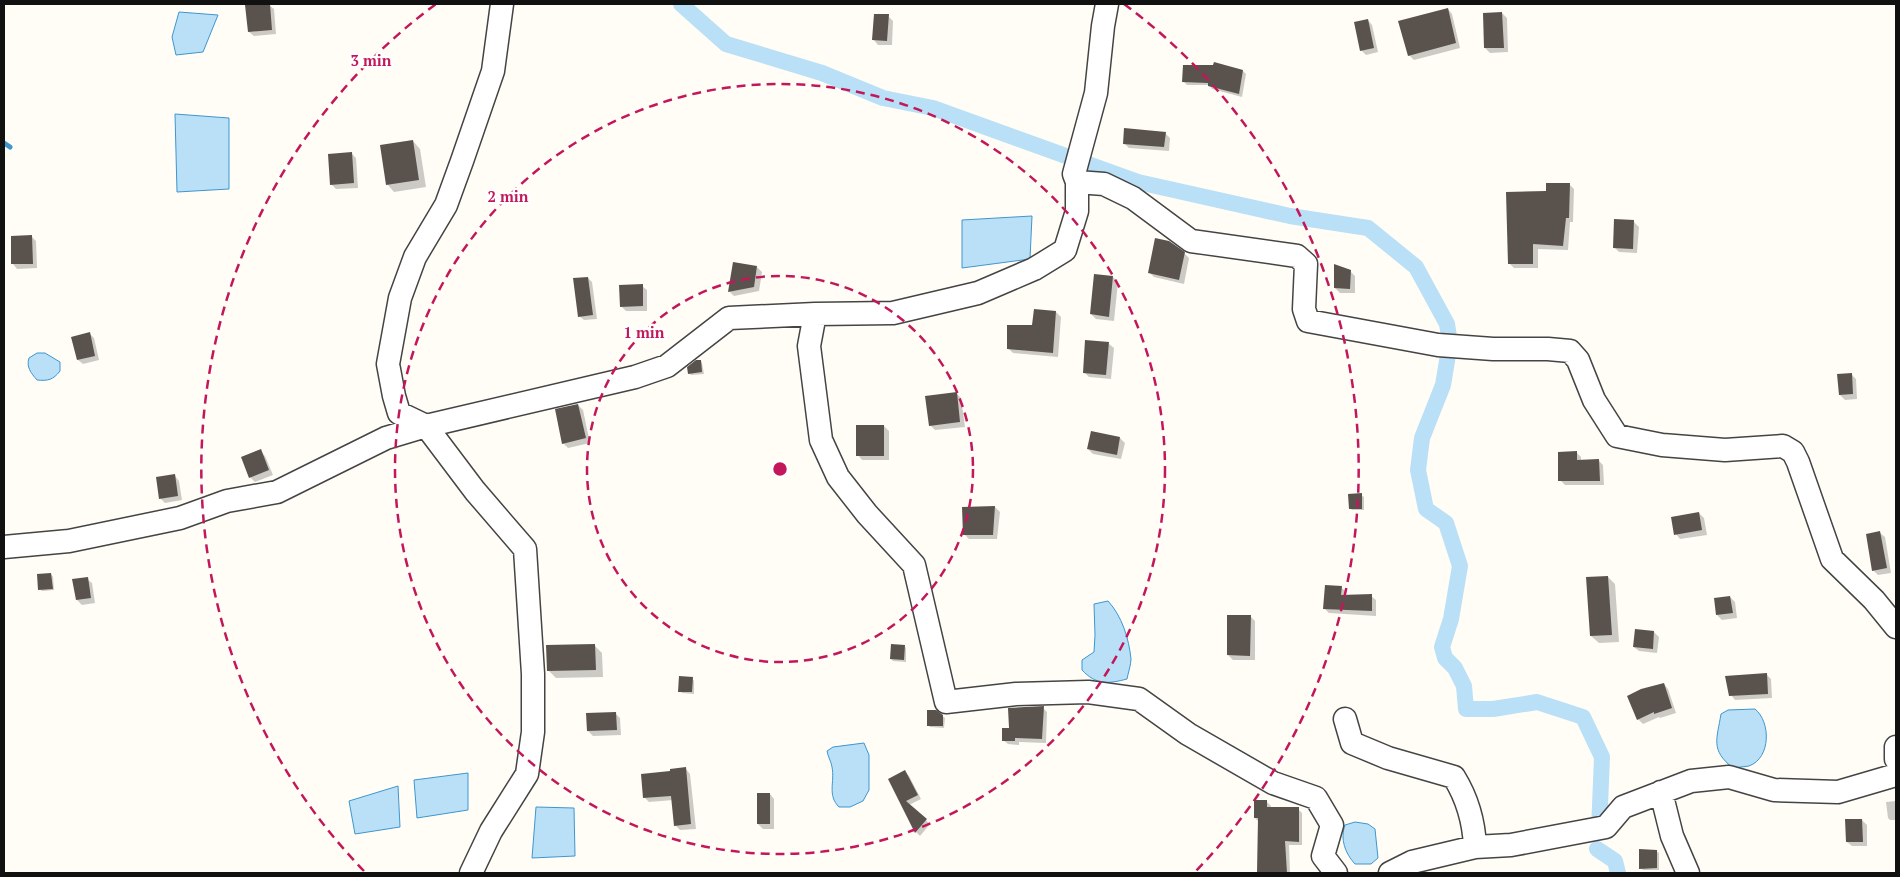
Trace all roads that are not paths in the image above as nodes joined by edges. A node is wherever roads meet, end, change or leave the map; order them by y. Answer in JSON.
{"nodes":[{"id":1,"x":502,"y":4,"type":"edge"},
{"id":2,"x":1107,"y":4,"type":"edge"},
{"id":3,"x":1077,"y":182,"type":"junction"},
{"id":4,"x":815,"y":314,"type":"junction"},
{"id":5,"x":426,"y":426,"type":"junction"},
{"id":6,"x":4,"y":547,"type":"edge"},
{"id":7,"x":1896,"y":627,"type":"edge"},
{"id":8,"x":1345,"y":719,"type":"dead end"},
{"id":9,"x":1896,"y":747,"type":"edge"},
{"id":10,"x":1896,"y":760,"type":"edge"},
{"id":11,"x":1896,"y":775,"type":"edge"},
{"id":12,"x":1661,"y":792,"type":"junction"},
{"id":13,"x":1475,"y":847,"type":"junction"},
{"id":14,"x":471,"y":873,"type":"edge"},
{"id":15,"x":1336,"y":873,"type":"edge"},
{"id":16,"x":1390,"y":873,"type":"edge"},
{"id":17,"x":1688,"y":873,"type":"edge"}],
"edges":[{"from":1,"to":5,"type":"street"},
{"from":2,"to":3,"type":"street"},
{"from":3,"to":4,"type":"street"},
{"from":3,"to":7,"type":"street"},
{"from":4,"to":5,"type":"street"},
{"from":4,"to":15,"type":"street"},
{"from":5,"to":6,"type":"street"},
{"from":5,"to":14,"type":"street"},
{"from":8,"to":13,"type":"street"},
{"from":9,"to":10,"type":"street"},
{"from":11,"to":12,"type":"street"},
{"from":12,"to":13,"type":"street"},
{"from":12,"to":17,"type":"street"},
{"from":13,"to":16,"type":"street"}]}
